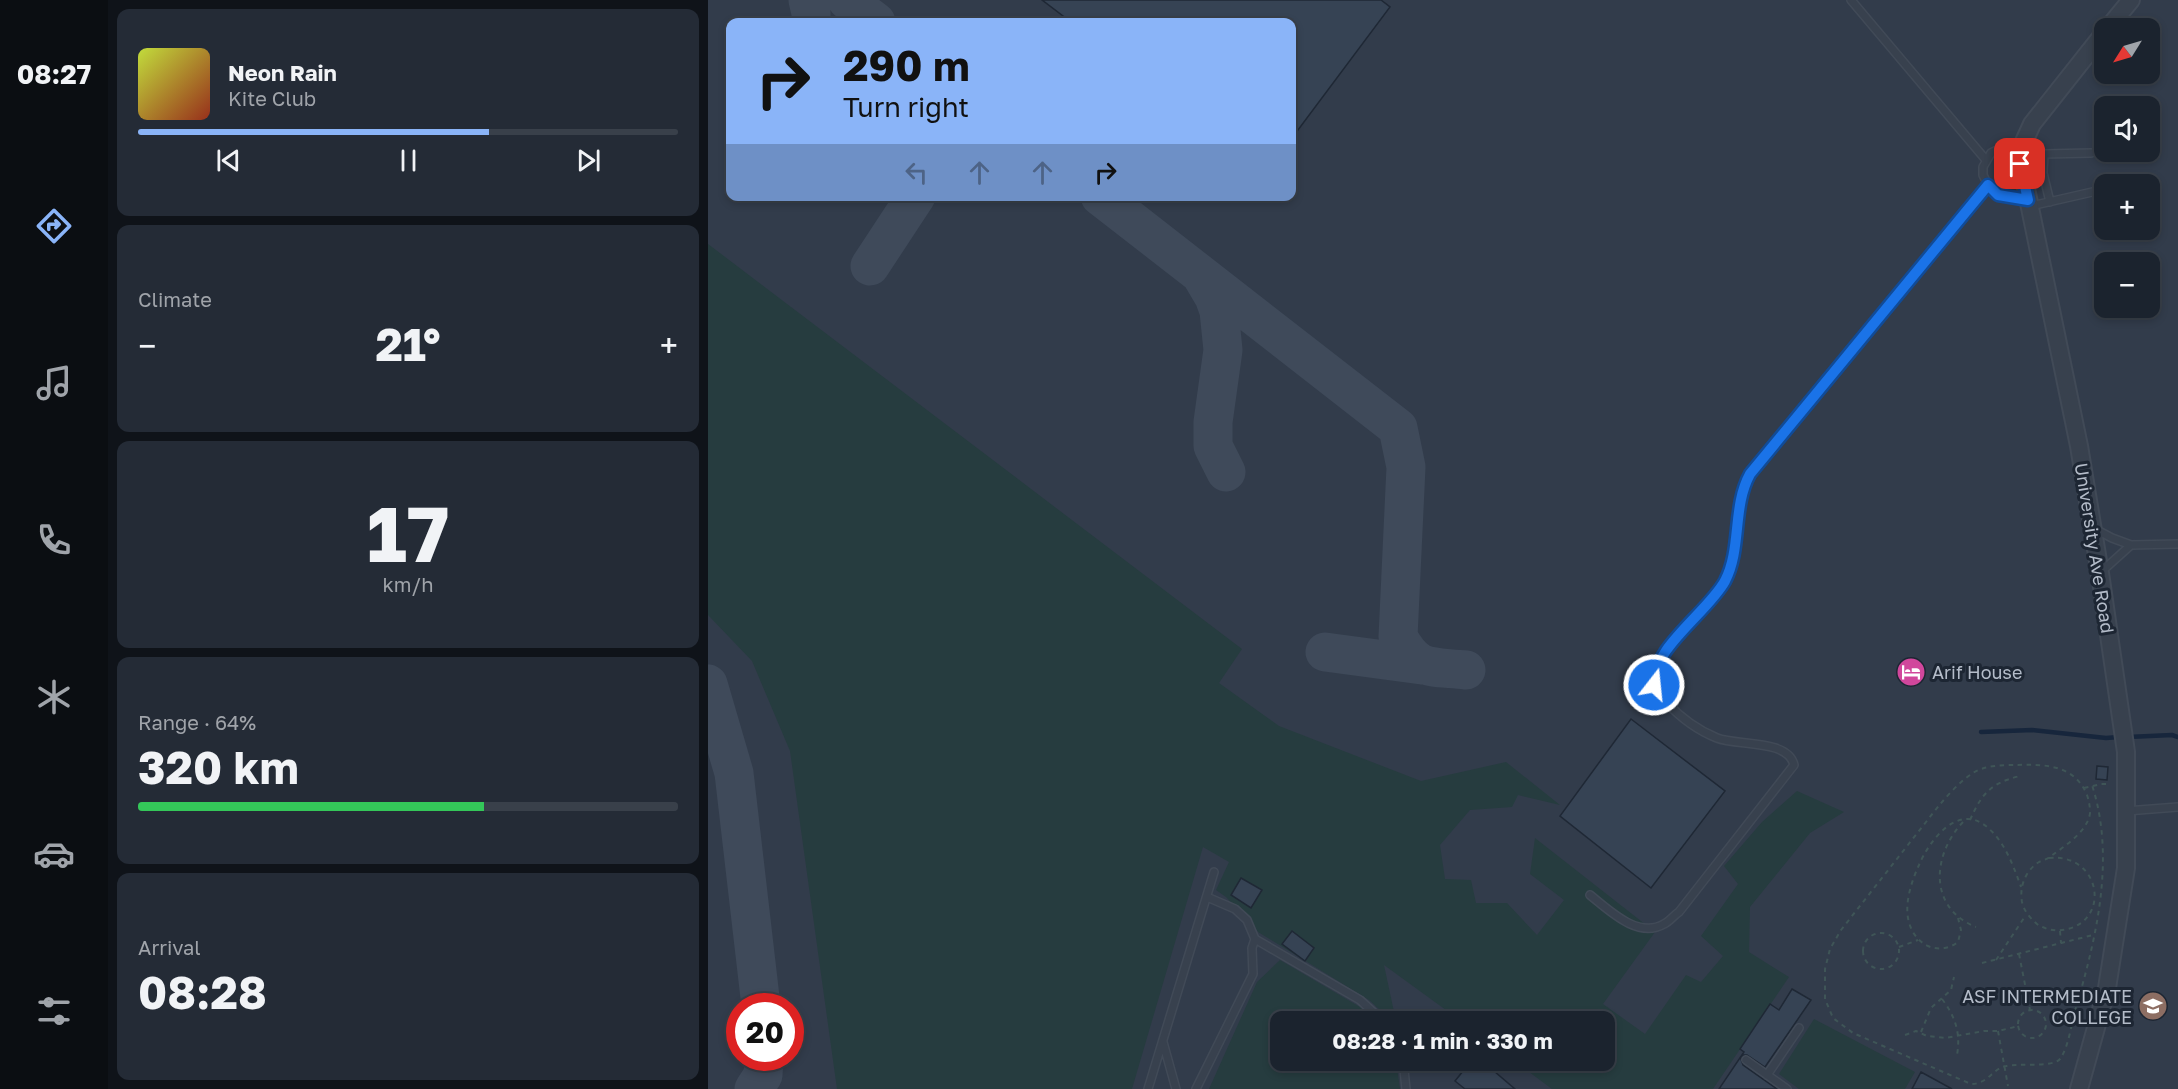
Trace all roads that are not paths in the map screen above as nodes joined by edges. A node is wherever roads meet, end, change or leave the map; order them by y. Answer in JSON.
{"nodes":[{"id":1,"x":1851,"y":0,"type":"edge"},
{"id":2,"x":2131,"y":0,"type":"edge"},
{"id":3,"x":2117,"y":18,"type":"edge"},
{"id":4,"x":2094,"y":46,"type":"edge"},
{"id":5,"x":2022,"y":146,"type":"junction"},
{"id":6,"x":2091,"y":153,"type":"dead end"},
{"id":7,"x":2044,"y":154,"type":"junction"},
{"id":8,"x":1986,"y":160,"type":"junction"},
{"id":9,"x":1988,"y":185,"type":"junction"},
{"id":10,"x":2094,"y":192,"type":"edge"},
{"id":11,"x":2050,"y":202,"type":"junction"},
{"id":12,"x":2029,"y":203,"type":"junction"},
{"id":13,"x":2092,"y":527,"type":"junction"},
{"id":14,"x":2178,"y":544,"type":"edge"},
{"id":15,"x":2131,"y":545,"type":"junction"},
{"id":16,"x":2100,"y":573,"type":"junction"},
{"id":17,"x":2178,"y":807,"type":"edge"},
{"id":18,"x":2126,"y":812,"type":"junction"},
{"id":19,"x":1214,"y":872,"type":"dead end"},
{"id":20,"x":1590,"y":896,"type":"dead end"},
{"id":21,"x":1207,"y":897,"type":"junction"},
{"id":22,"x":1255,"y":939,"type":"junction"},
{"id":23,"x":1372,"y":1011,"type":"edge"},
{"id":24,"x":1799,"y":1028,"type":"dead end"},
{"id":25,"x":1163,"y":1041,"type":"junction"},
{"id":26,"x":1746,"y":1060,"type":"dead end"},
{"id":27,"x":1404,"y":1071,"type":"edge"},
{"id":28,"x":1767,"y":1075,"type":"junction"},
{"id":29,"x":2082,"y":1088,"type":"edge"},
{"id":30,"x":1148,"y":1089,"type":"edge"},
{"id":31,"x":1176,"y":1089,"type":"edge"},
{"id":32,"x":1196,"y":1089,"type":"edge"},
{"id":33,"x":1406,"y":1089,"type":"edge"},
{"id":34,"x":1787,"y":1089,"type":"edge"}],
"edges":[{"from":1,"to":8,"type":"lane"},
{"from":2,"to":3,"type":"street"},
{"from":4,"to":5,"type":"street","name":"University Ave Road"},
{"from":5,"to":7,"type":"lane"},
{"from":5,"to":8,"type":"lane"},
{"from":5,"to":12,"type":"street","name":"University Ave Road"},
{"from":6,"to":7,"type":"lane"},
{"from":7,"to":11,"type":"lane"},
{"from":8,"to":9,"type":"lane"},
{"from":9,"to":12,"type":"lane"},
{"from":9,"to":20,"type":"lane"},
{"from":10,"to":11,"type":"lane"},
{"from":11,"to":12,"type":"lane"},
{"from":12,"to":13,"type":"street","name":"University Ave Road"},
{"from":13,"to":15,"type":"lane"},
{"from":13,"to":16,"type":"street","name":"University Ave Road"},
{"from":14,"to":15,"type":"lane"},
{"from":15,"to":16,"type":"lane"},
{"from":16,"to":18,"type":"street","name":"University Ave Road"},
{"from":17,"to":18,"type":"lane"},
{"from":18,"to":29,"type":"street","name":"University Ave Road"},
{"from":19,"to":21,"type":"lane"},
{"from":21,"to":22,"type":"lane"},
{"from":21,"to":25,"type":"lane"},
{"from":22,"to":23,"type":"lane"},
{"from":22,"to":32,"type":"lane"},
{"from":24,"to":28,"type":"lane"},
{"from":25,"to":30,"type":"lane"},
{"from":25,"to":31,"type":"lane"},
{"from":26,"to":28,"type":"lane"},
{"from":27,"to":33,"type":"lane"},
{"from":28,"to":34,"type":"lane"}]}
